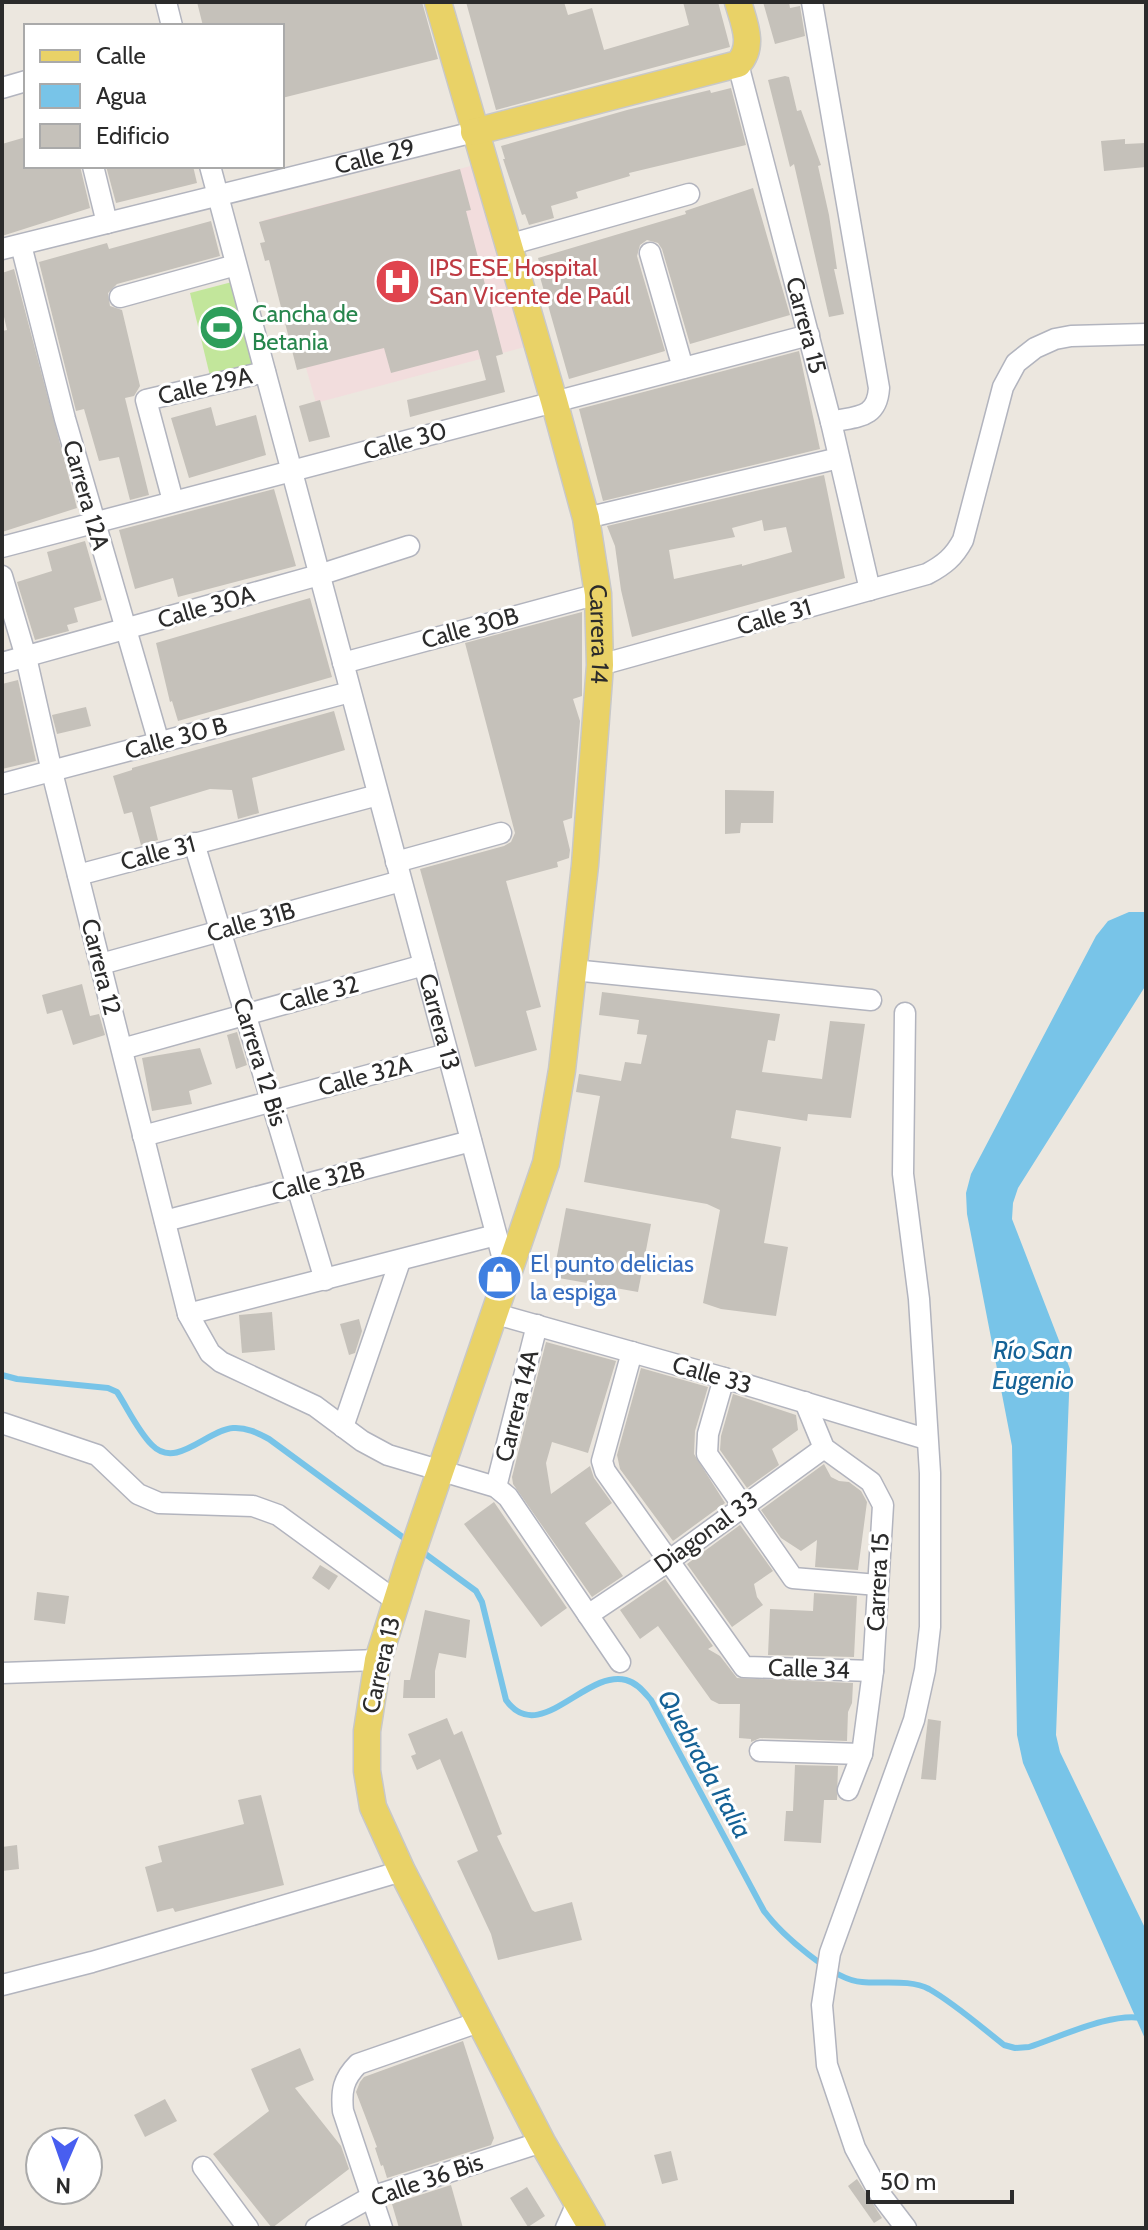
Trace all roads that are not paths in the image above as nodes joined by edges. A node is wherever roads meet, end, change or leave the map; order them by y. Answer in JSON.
{"nodes":[{"id":1,"x":166,"y":2,"type":"edge"},
{"id":2,"x":438,"y":2,"type":"edge"},
{"id":3,"x":738,"y":2,"type":"edge"},
{"id":4,"x":812,"y":2,"type":"edge"},
{"id":5,"x":172,"y":24,"type":"edge"},
{"id":6,"x":741,"y":60,"type":"junction"},
{"id":7,"x":24,"y":82,"type":"edge"},
{"id":8,"x":2,"y":88,"type":"edge"},
{"id":9,"x":474,"y":132,"type":"junction"},
{"id":10,"x":93,"y":168,"type":"edge"},
{"id":11,"x":211,"y":168,"type":"edge"},
{"id":12,"x":689,"y":194,"type":"dead end"},
{"id":13,"x":218,"y":196,"type":"junction"},
{"id":14,"x":107,"y":223,"type":"junction"},
{"id":15,"x":508,"y":245,"type":"junction"},
{"id":16,"x":11,"y":247,"type":"edge"},
{"id":17,"x":650,"y":253,"type":"dead end"},
{"id":18,"x":236,"y":265,"type":"junction"},
{"id":19,"x":120,"y":297,"type":"dead end"},
{"id":20,"x":1146,"y":334,"type":"edge"},
{"id":21,"x":809,"y":335,"type":"junction"},
{"id":22,"x":683,"y":368,"type":"junction"},
{"id":23,"x":265,"y":372,"type":"junction"},
{"id":24,"x":554,"y":401,"type":"junction"},
{"id":25,"x":831,"y":422,"type":"junction"},
{"id":26,"x":839,"y":458,"type":"junction"},
{"id":27,"x":291,"y":470,"type":"junction"},
{"id":28,"x":173,"y":501,"type":"junction"},
{"id":29,"x":586,"y":518,"type":"junction"},
{"id":30,"x":94,"y":522,"type":"junction"},
{"id":31,"x":409,"y":546,"type":"dead end"},
{"id":32,"x":2,"y":547,"type":"edge"},
{"id":33,"x":319,"y":575,"type":"junction"},
{"id":34,"x":2,"y":576,"type":"edge"},
{"id":35,"x":870,"y":590,"type":"junction"},
{"id":36,"x":598,"y":594,"type":"junction"},
{"id":37,"x":125,"y":630,"type":"junction"},
{"id":38,"x":26,"y":657,"type":"junction"},
{"id":39,"x":2,"y":663,"type":"edge"},
{"id":40,"x":343,"y":663,"type":"junction"},
{"id":41,"x":600,"y":665,"type":"junction"},
{"id":42,"x":350,"y":692,"type":"junction"},
{"id":43,"x":159,"y":743,"type":"junction"},
{"id":44,"x":52,"y":772,"type":"junction"},
{"id":45,"x":2,"y":784,"type":"edge"},
{"id":46,"x":378,"y":795,"type":"junction"},
{"id":47,"x":501,"y":833,"type":"dead end"},
{"id":48,"x":194,"y":843,"type":"junction"},
{"id":49,"x":398,"y":871,"type":"junction"},
{"id":50,"x":78,"y":875,"type":"junction"},
{"id":51,"x":221,"y":931,"type":"junction"},
{"id":52,"x":101,"y":964,"type":"junction"},
{"id":53,"x":424,"y":965,"type":"junction"},
{"id":54,"x":573,"y":970,"type":"junction"},
{"id":55,"x":871,"y":1000,"type":"dead end"},
{"id":56,"x":905,"y":1013,"type":"dead end"},
{"id":57,"x":246,"y":1015,"type":"junction"},
{"id":58,"x":122,"y":1049,"type":"junction"},
{"id":59,"x":447,"y":1054,"type":"junction"},
{"id":60,"x":272,"y":1101,"type":"junction"},
{"id":61,"x":143,"y":1136,"type":"junction"},
{"id":62,"x":471,"y":1141,"type":"junction"},
{"id":63,"x":297,"y":1186,"type":"junction"},
{"id":64,"x":165,"y":1221,"type":"junction"},
{"id":65,"x":496,"y":1235,"type":"junction"},
{"id":66,"x":400,"y":1261,"type":"junction"},
{"id":67,"x":508,"y":1278,"type":"junction"},
{"id":68,"x":325,"y":1280,"type":"junction"},
{"id":69,"x":188,"y":1314,"type":"junction"},
{"id":70,"x":496,"y":1314,"type":"junction"},
{"id":71,"x":537,"y":1325,"type":"junction"},
{"id":72,"x":632,"y":1352,"type":"junction"},
{"id":73,"x":724,"y":1378,"type":"junction"},
{"id":74,"x":805,"y":1402,"type":"junction"},
{"id":75,"x":2,"y":1423,"type":"edge"},
{"id":76,"x":343,"y":1427,"type":"junction"},
{"id":77,"x":926,"y":1439,"type":"junction"},
{"id":78,"x":824,"y":1448,"type":"junction"},
{"id":79,"x":441,"y":1471,"type":"junction"},
{"id":80,"x":496,"y":1487,"type":"junction"},
{"id":81,"x":742,"y":1507,"type":"junction"},
{"id":82,"x":667,"y":1562,"type":"junction"},
{"id":83,"x":878,"y":1585,"type":"junction"},
{"id":84,"x":396,"y":1601,"type":"junction"},
{"id":85,"x":588,"y":1615,"type":"junction"},
{"id":86,"x":378,"y":1660,"type":"junction"},
{"id":87,"x":620,"y":1662,"type":"dead end"},
{"id":88,"x":873,"y":1671,"type":"junction"},
{"id":89,"x":2,"y":1673,"type":"edge"},
{"id":90,"x":760,"y":1751,"type":"dead end"},
{"id":91,"x":862,"y":1754,"type":"junction"},
{"id":92,"x":848,"y":1790,"type":"dead end"},
{"id":93,"x":402,"y":1871,"type":"junction"},
{"id":94,"x":2,"y":1963,"type":"edge"},
{"id":95,"x":5,"y":1984,"type":"edge"},
{"id":96,"x":479,"y":2022,"type":"junction"},
{"id":97,"x":542,"y":2142,"type":"junction"},
{"id":98,"x":203,"y":2167,"type":"dead end"},
{"id":99,"x":371,"y":2197,"type":"junction"},
{"id":100,"x":577,"y":2203,"type":"junction"},
{"id":101,"x":248,"y":2228,"type":"edge"},
{"id":102,"x":316,"y":2228,"type":"edge"},
{"id":103,"x":382,"y":2228,"type":"edge"},
{"id":104,"x":566,"y":2228,"type":"edge"},
{"id":105,"x":592,"y":2228,"type":"edge"},
{"id":106,"x":906,"y":2228,"type":"edge"}],
"edges":[{"from":1,"to":5,"type":"street"},
{"from":2,"to":9,"type":"main road","name":"Carrera 14"},
{"from":3,"to":6,"type":"main road","name":"Carrera 15"},
{"from":4,"to":25,"type":"street"},
{"from":6,"to":9,"type":"main road","name":"Calle 29"},
{"from":6,"to":21,"type":"street","name":"Carrera 15"},
{"from":7,"to":8,"type":"street"},
{"from":9,"to":13,"type":"street","name":"Calle 29"},
{"from":9,"to":15,"type":"main road","name":"Carrera 14"},
{"from":10,"to":14,"type":"street"},
{"from":11,"to":13,"type":"street","name":"Carrera 13"},
{"from":12,"to":15,"type":"street"},
{"from":13,"to":14,"type":"street","name":"Calle 29"},
{"from":13,"to":18,"type":"street","name":"Carrera 13"},
{"from":14,"to":16,"type":"street","name":"Calle 29"},
{"from":15,"to":24,"type":"main road","name":"Carrera 14"},
{"from":16,"to":30,"type":"street","name":"Carrera 12A"},
{"from":17,"to":22,"type":"street"},
{"from":18,"to":19,"type":"street"},
{"from":18,"to":23,"type":"street","name":"Carrera 13"},
{"from":20,"to":35,"type":"street","name":"Calle 31"},
{"from":21,"to":22,"type":"street","name":"Calle 30"},
{"from":21,"to":25,"type":"street","name":"Carrera 15"},
{"from":22,"to":24,"type":"street","name":"Calle 30"},
{"from":23,"to":27,"type":"street","name":"Carrera 13"},
{"from":23,"to":28,"type":"street","name":"Calle 29A"},
{"from":24,"to":27,"type":"street","name":"Calle 30"},
{"from":24,"to":29,"type":"main road","name":"Carrera 14"},
{"from":25,"to":26,"type":"street","name":"Carrera 15"},
{"from":26,"to":29,"type":"street"},
{"from":26,"to":35,"type":"street","name":"Carrera 15"},
{"from":27,"to":28,"type":"street","name":"Calle 30"},
{"from":27,"to":33,"type":"street","name":"Carrera 13"},
{"from":28,"to":30,"type":"street","name":"Calle 30"},
{"from":29,"to":36,"type":"main road","name":"Carrera 14"},
{"from":30,"to":32,"type":"street","name":"Calle 30"},
{"from":30,"to":37,"type":"street","name":"Carrera 12A"},
{"from":31,"to":33,"type":"street","name":"Calle 30A"},
{"from":33,"to":37,"type":"street","name":"Calle 30A"},
{"from":33,"to":40,"type":"street","name":"Carrera 13"},
{"from":34,"to":38,"type":"street","name":"Carrera 12"},
{"from":35,"to":41,"type":"street","name":"Calle 31"},
{"from":36,"to":40,"type":"street","name":"Calle 30B"},
{"from":36,"to":41,"type":"main road","name":"Carrera 14"},
{"from":37,"to":38,"type":"street","name":"Calle 30A"},
{"from":37,"to":43,"type":"street","name":"Carrera 12A"},
{"from":38,"to":39,"type":"street","name":"Calle 30A"},
{"from":38,"to":44,"type":"street","name":"Carrera 12"},
{"from":40,"to":42,"type":"street","name":"Carrera 13"},
{"from":41,"to":54,"type":"main road","name":"Carrera 14"},
{"from":42,"to":43,"type":"street","name":"Calle 30 B"},
{"from":42,"to":46,"type":"street","name":"Carrera 13"},
{"from":43,"to":44,"type":"street","name":"Calle 30 B"},
{"from":44,"to":45,"type":"street","name":"Calle 30 B"},
{"from":44,"to":50,"type":"street","name":"Carrera 12"},
{"from":46,"to":48,"type":"street","name":"Calle 31"},
{"from":46,"to":49,"type":"street","name":"Carrera 13"},
{"from":47,"to":49,"type":"street","name":"Calle 31B"},
{"from":48,"to":50,"type":"street","name":"Calle 31"},
{"from":48,"to":51,"type":"street","name":"Carrera 12 Bis"},
{"from":49,"to":51,"type":"street","name":"Calle 31B"},
{"from":49,"to":53,"type":"street","name":"Carrera 13"},
{"from":50,"to":52,"type":"street","name":"Carrera 12"},
{"from":51,"to":52,"type":"street","name":"Calle 31B"},
{"from":51,"to":57,"type":"street","name":"Carrera 12 Bis"},
{"from":52,"to":58,"type":"street","name":"Carrera 12"},
{"from":53,"to":57,"type":"street","name":"Calle 32"},
{"from":53,"to":59,"type":"street","name":"Carrera 13"},
{"from":54,"to":55,"type":"street"},
{"from":54,"to":67,"type":"main road","name":"Carrera 14"},
{"from":56,"to":77,"type":"street"},
{"from":57,"to":58,"type":"street","name":"Calle 32"},
{"from":57,"to":60,"type":"street","name":"Carrera 12 Bis"},
{"from":58,"to":61,"type":"street","name":"Carrera 12"},
{"from":59,"to":60,"type":"street","name":"Calle 32A"},
{"from":59,"to":62,"type":"street","name":"Carrera 13"},
{"from":60,"to":61,"type":"street","name":"Calle 32A"},
{"from":60,"to":63,"type":"street","name":"Carrera 12 Bis"},
{"from":61,"to":64,"type":"street","name":"Carrera 12"},
{"from":62,"to":63,"type":"street","name":"Calle 32B"},
{"from":62,"to":65,"type":"street","name":"Carrera 13"},
{"from":63,"to":64,"type":"street","name":"Calle 32B"},
{"from":63,"to":68,"type":"street","name":"Carrera 12 Bis"},
{"from":64,"to":69,"type":"street","name":"Carrera 12"},
{"from":65,"to":66,"type":"street"},
{"from":65,"to":67,"type":"street","name":"Carrera 13"},
{"from":66,"to":68,"type":"street"},
{"from":66,"to":76,"type":"street"},
{"from":67,"to":70,"type":"main road","name":"Carrera 13"},
{"from":68,"to":69,"type":"street"},
{"from":69,"to":76,"type":"street","name":"Carrera 12"},
{"from":70,"to":71,"type":"street","name":"Calle 33"},
{"from":70,"to":79,"type":"main road","name":"Carrera 13"},
{"from":71,"to":72,"type":"street","name":"Calle 33"},
{"from":71,"to":80,"type":"street","name":"Carrera 14A"},
{"from":72,"to":73,"type":"street","name":"Calle 33"},
{"from":72,"to":82,"type":"street"},
{"from":73,"to":74,"type":"street","name":"Calle 33"},
{"from":73,"to":81,"type":"street"},
{"from":74,"to":77,"type":"street","name":"Calle 33"},
{"from":74,"to":78,"type":"street"},
{"from":75,"to":84,"type":"street"},
{"from":76,"to":79,"type":"street"},
{"from":77,"to":106,"type":"street"},
{"from":78,"to":81,"type":"street","name":"Diagonal 33"},
{"from":78,"to":83,"type":"street","name":"Carrera 15"},
{"from":79,"to":80,"type":"street"},
{"from":79,"to":84,"type":"main road","name":"Carrera 13"},
{"from":80,"to":85,"type":"street"},
{"from":81,"to":82,"type":"street","name":"Diagonal 33"},
{"from":81,"to":83,"type":"street"},
{"from":82,"to":85,"type":"street","name":"Diagonal 33"},
{"from":82,"to":88,"type":"street","name":"Calle 34"},
{"from":83,"to":88,"type":"street","name":"Carrera 15"},
{"from":84,"to":86,"type":"main road","name":"Carrera 13"},
{"from":85,"to":87,"type":"street"},
{"from":86,"to":89,"type":"street"},
{"from":86,"to":93,"type":"main road","name":"Carrera 13"},
{"from":88,"to":91,"type":"street","name":"Carrera 15"},
{"from":90,"to":91,"type":"street"},
{"from":91,"to":92,"type":"street","name":"Carrera 15"},
{"from":93,"to":95,"type":"street"},
{"from":93,"to":96,"type":"main road","name":"Carrera 13"},
{"from":94,"to":95,"type":"street"},
{"from":96,"to":97,"type":"main road","name":"Carrera 13"},
{"from":96,"to":99,"type":"street"},
{"from":97,"to":99,"type":"street","name":"Calle 36 Bis"},
{"from":97,"to":100,"type":"main road","name":"Carrera 13"},
{"from":98,"to":101,"type":"street"},
{"from":99,"to":102,"type":"street","name":"Calle 36 Bis"},
{"from":99,"to":103,"type":"street"},
{"from":100,"to":104,"type":"street"},
{"from":100,"to":105,"type":"main road","name":"Carrera 13"}]}
